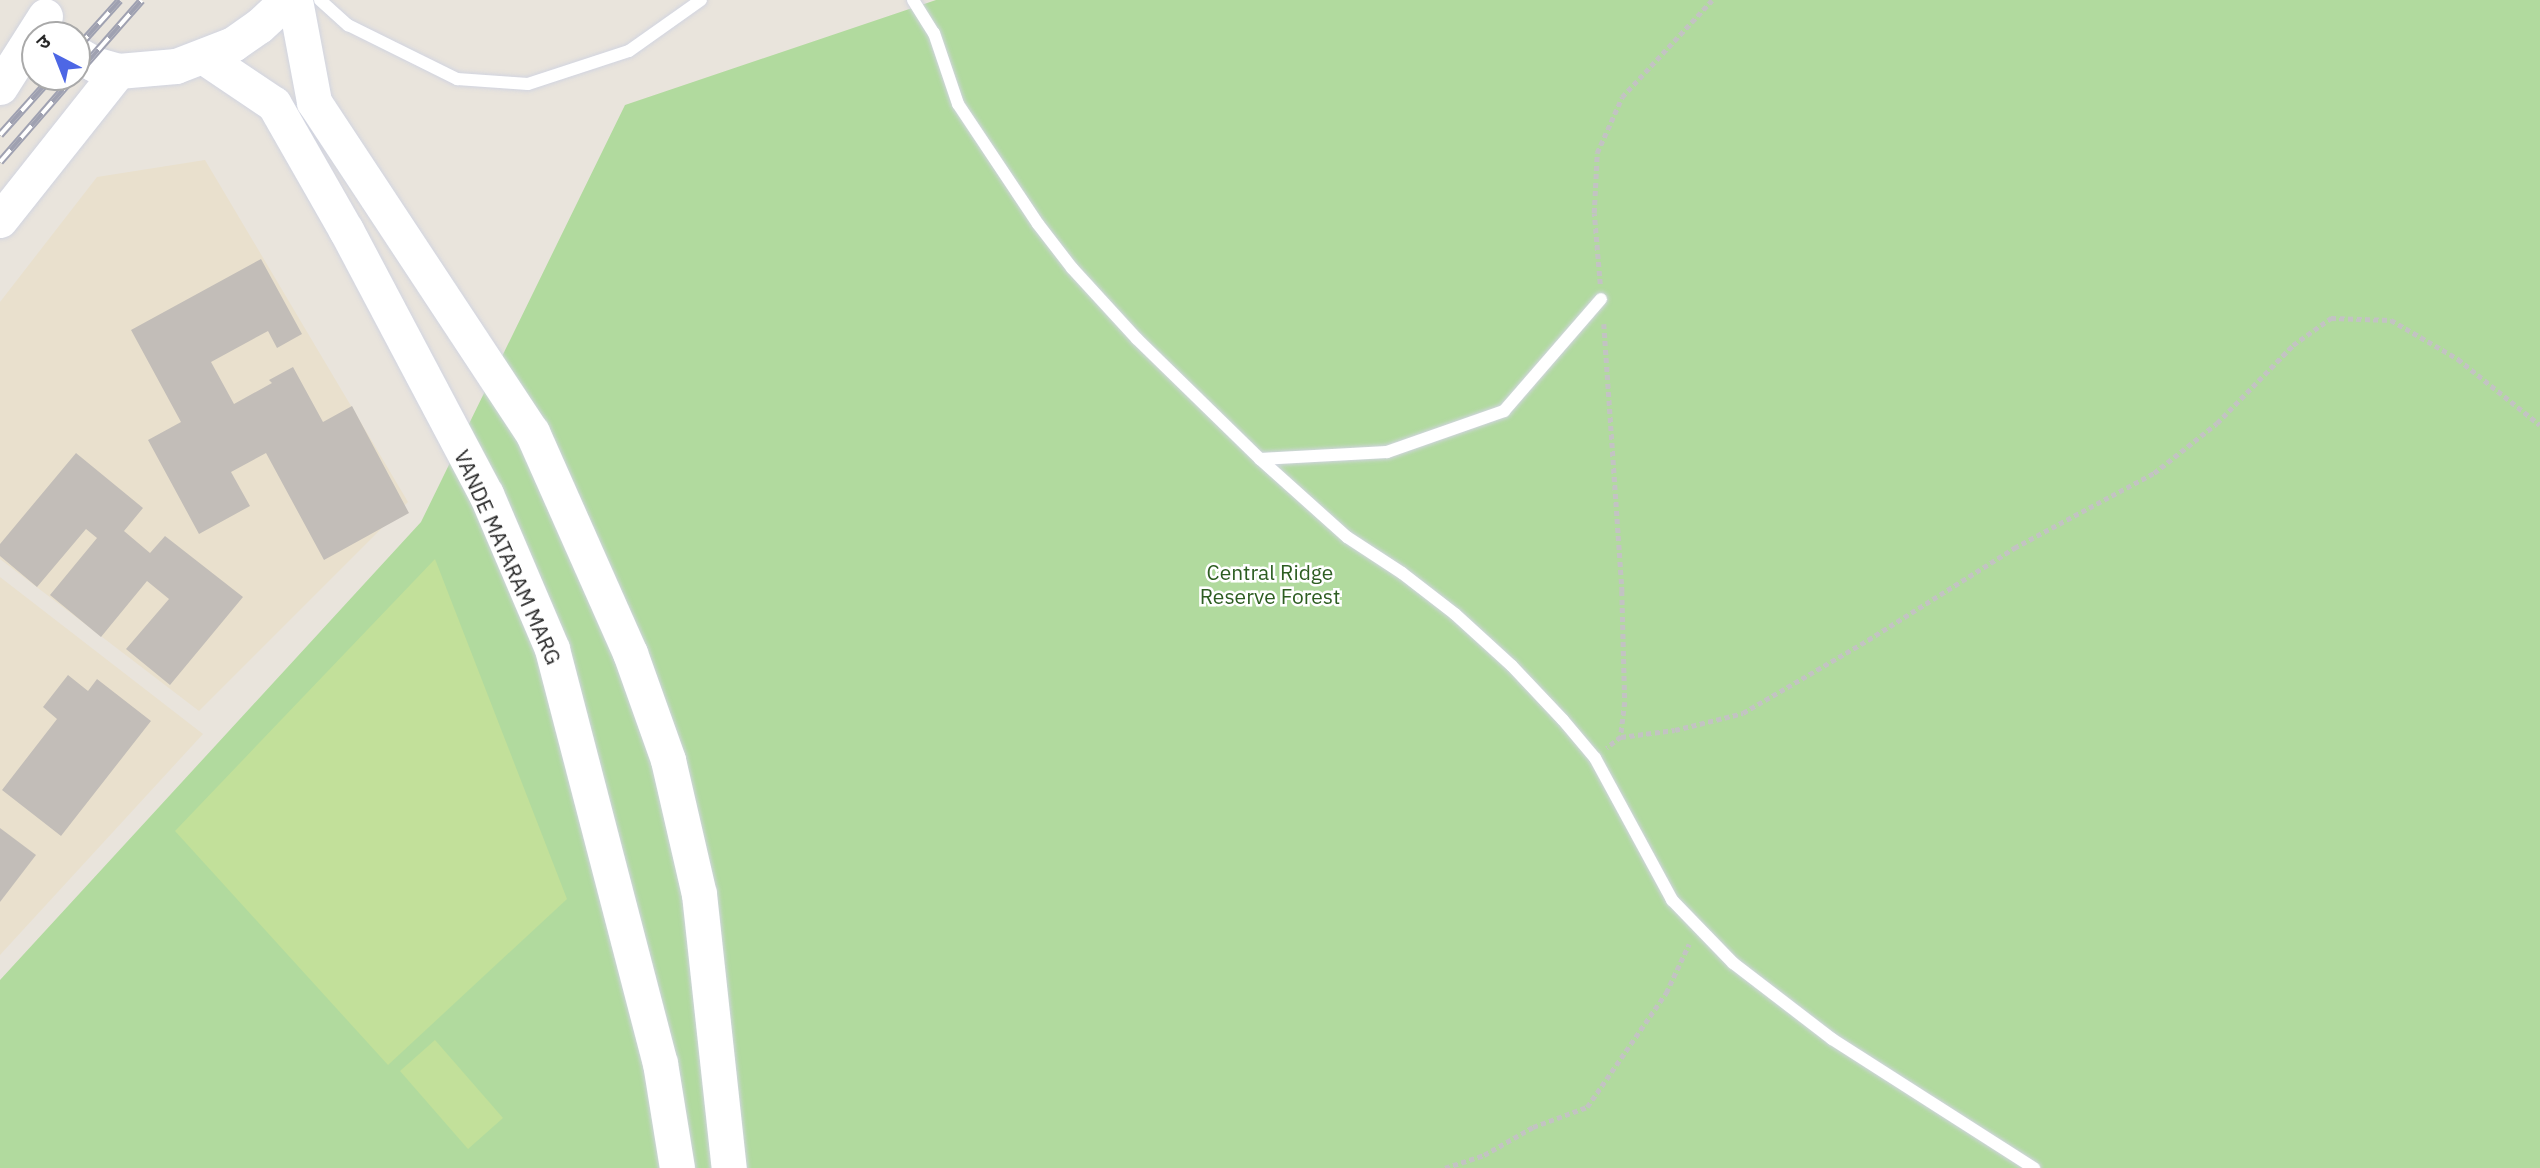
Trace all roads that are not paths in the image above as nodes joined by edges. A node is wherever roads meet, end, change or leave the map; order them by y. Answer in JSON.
{"nodes":[{"id":1,"x":287,"y":0,"type":"edge"},
{"id":2,"x":295,"y":0,"type":"edge"},
{"id":3,"x":320,"y":0,"type":"edge"},
{"id":4,"x":701,"y":0,"type":"edge"},
{"id":5,"x":913,"y":0,"type":"edge"},
{"id":6,"x":47,"y":17,"type":"edge"},
{"id":7,"x":204,"y":57,"type":"junction"},
{"id":8,"x":91,"y":62,"type":"edge"},
{"id":9,"x":118,"y":71,"type":"junction"},
{"id":10,"x":0,"y":87,"type":"edge"},
{"id":11,"x":0,"y":220,"type":"edge"},
{"id":12,"x":1601,"y":299,"type":"road end"},
{"id":13,"x":1260,"y":459,"type":"junction"},
{"id":14,"x":677,"y":1168,"type":"edge"},
{"id":15,"x":729,"y":1168,"type":"edge"},
{"id":16,"x":2035,"y":1168,"type":"edge"}],
"edges":[{"from":1,"to":7,"type":"main road"},
{"from":2,"to":15,"type":"main road"},
{"from":3,"to":4,"type":"lane"},
{"from":5,"to":13,"type":"lane"},
{"from":6,"to":10,"type":"main road"},
{"from":7,"to":9,"type":"main road"},
{"from":7,"to":14,"type":"main road","name":"VANDE MATARAM MARG"},
{"from":8,"to":9,"type":"main road"},
{"from":9,"to":11,"type":"main road"},
{"from":12,"to":13,"type":"lane"},
{"from":13,"to":16,"type":"lane"}]}
